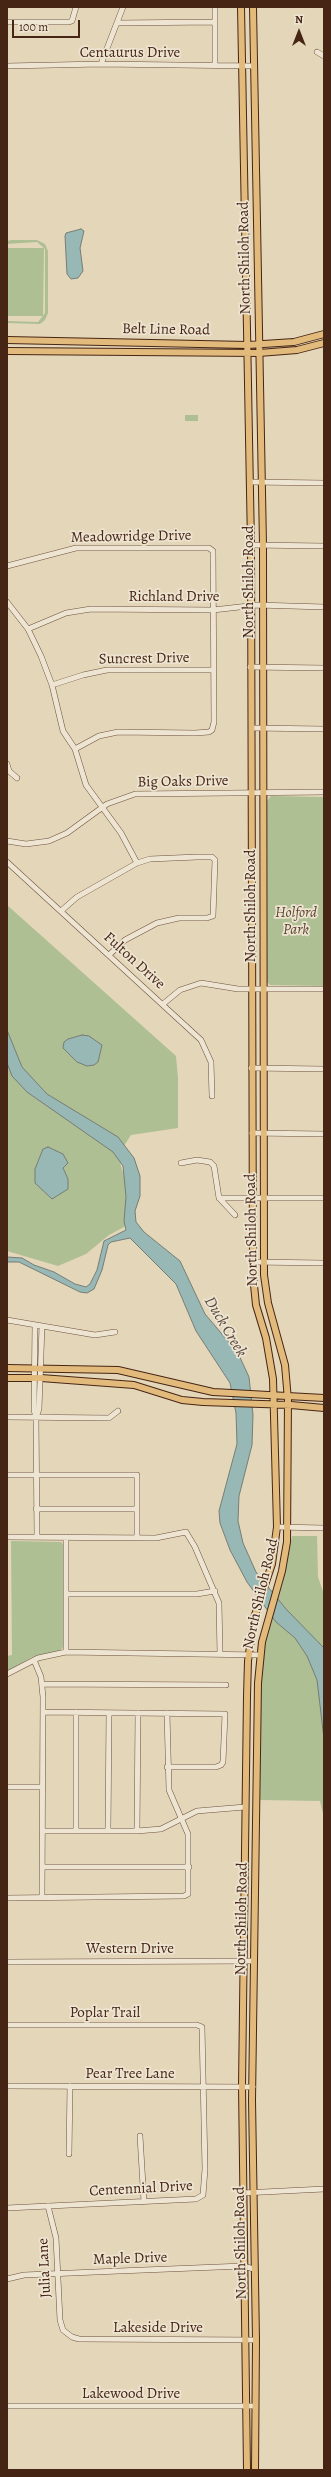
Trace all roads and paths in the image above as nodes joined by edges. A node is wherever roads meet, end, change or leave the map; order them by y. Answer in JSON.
{"nodes":[{"id":1,"x":76,"y":7,"type":"edge"},
{"id":2,"x":123,"y":7,"type":"edge"},
{"id":3,"x":214,"y":7,"type":"edge"},
{"id":4,"x":241,"y":7,"type":"edge"},
{"id":5,"x":253,"y":7,"type":"edge"},
{"id":6,"x":7,"y":22,"type":"edge"},
{"id":7,"x":117,"y":22,"type":"junction"},
{"id":8,"x":215,"y":22,"type":"junction"},
{"id":9,"x":317,"y":52,"type":"dead end"},
{"id":10,"x":324,"y":56,"type":"edge"},
{"id":11,"x":101,"y":64,"type":"junction"},
{"id":12,"x":215,"y":65,"type":"junction"},
{"id":13,"x":7,"y":66,"type":"edge"},
{"id":14,"x":242,"y":66,"type":"junction"},
{"id":15,"x":254,"y":66,"type":"junction"},
{"id":16,"x":324,"y":334,"type":"edge"},
{"id":17,"x":7,"y":340,"type":"edge"},
{"id":18,"x":117,"y":343,"type":"junction"},
{"id":19,"x":324,"y":343,"type":"edge"},
{"id":20,"x":259,"y":344,"type":"junction"},
{"id":21,"x":248,"y":345,"type":"junction"},
{"id":22,"x":7,"y":351,"type":"edge"},
{"id":23,"x":119,"y":352,"type":"junction"},
{"id":24,"x":248,"y":353,"type":"junction"},
{"id":25,"x":259,"y":353,"type":"junction"},
{"id":26,"x":250,"y":482,"type":"junction"},
{"id":27,"x":261,"y":482,"type":"junction"},
{"id":28,"x":324,"y":483,"type":"edge"},
{"id":29,"x":251,"y":545,"type":"junction"},
{"id":30,"x":263,"y":545,"type":"junction"},
{"id":31,"x":324,"y":546,"type":"edge"},
{"id":32,"x":7,"y":566,"type":"edge"},
{"id":33,"x":7,"y":602,"type":"edge"},
{"id":34,"x":250,"y":606,"type":"junction"},
{"id":35,"x":262,"y":606,"type":"junction"},
{"id":36,"x":324,"y":607,"type":"edge"},
{"id":37,"x":213,"y":610,"type":"junction"},
{"id":38,"x":28,"y":630,"type":"junction"},
{"id":39,"x":250,"y":667,"type":"junction"},
{"id":40,"x":263,"y":667,"type":"junction"},
{"id":41,"x":324,"y":668,"type":"edge"},
{"id":42,"x":213,"y":670,"type":"junction"},
{"id":43,"x":52,"y":685,"type":"junction"},
{"id":44,"x":252,"y":728,"type":"junction"},
{"id":45,"x":264,"y":728,"type":"junction"},
{"id":46,"x":324,"y":729,"type":"edge"},
{"id":47,"x":75,"y":749,"type":"junction"},
{"id":48,"x":7,"y":764,"type":"edge"},
{"id":49,"x":17,"y":778,"type":"dead end"},
{"id":50,"x":252,"y":791,"type":"junction"},
{"id":51,"x":264,"y":792,"type":"junction"},
{"id":52,"x":324,"y":792,"type":"edge"},
{"id":53,"x":101,"y":808,"type":"junction"},
{"id":54,"x":7,"y":841,"type":"edge"},
{"id":55,"x":7,"y":862,"type":"edge"},
{"id":56,"x":137,"y":863,"type":"junction"},
{"id":57,"x":252,"y":901,"type":"junction"},
{"id":58,"x":264,"y":901,"type":"junction"},
{"id":59,"x":61,"y":911,"type":"junction"},
{"id":60,"x":109,"y":954,"type":"junction"},
{"id":61,"x":251,"y":989,"type":"junction"},
{"id":62,"x":264,"y":989,"type":"junction"},
{"id":63,"x":324,"y":989,"type":"edge"},
{"id":64,"x":163,"y":1004,"type":"junction"},
{"id":65,"x":251,"y":1068,"type":"junction"},
{"id":66,"x":263,"y":1068,"type":"junction"},
{"id":67,"x":324,"y":1069,"type":"edge"},
{"id":68,"x":212,"y":1096,"type":"dead end"},
{"id":69,"x":252,"y":1132,"type":"junction"},
{"id":70,"x":264,"y":1133,"type":"junction"},
{"id":71,"x":324,"y":1134,"type":"edge"},
{"id":72,"x":181,"y":1163,"type":"dead end"},
{"id":73,"x":220,"y":1198,"type":"junction"},
{"id":74,"x":252,"y":1198,"type":"junction"},
{"id":75,"x":264,"y":1198,"type":"junction"},
{"id":76,"x":324,"y":1198,"type":"edge"},
{"id":77,"x":234,"y":1215,"type":"dead end"},
{"id":78,"x":253,"y":1262,"type":"junction"},
{"id":79,"x":264,"y":1263,"type":"junction"},
{"id":80,"x":324,"y":1263,"type":"edge"},
{"id":81,"x":7,"y":1320,"type":"edge"},
{"id":82,"x":35,"y":1325,"type":"junction"},
{"id":83,"x":42,"y":1326,"type":"junction"},
{"id":84,"x":115,"y":1332,"type":"dead end"},
{"id":85,"x":7,"y":1368,"type":"edge"},
{"id":86,"x":34,"y":1368,"type":"junction"},
{"id":87,"x":41,"y":1368,"type":"junction"},
{"id":88,"x":7,"y":1378,"type":"edge"},
{"id":89,"x":33,"y":1378,"type":"junction"},
{"id":90,"x":41,"y":1378,"type":"junction"},
{"id":91,"x":274,"y":1395,"type":"junction"},
{"id":92,"x":288,"y":1395,"type":"junction"},
{"id":93,"x":324,"y":1398,"type":"edge"},
{"id":94,"x":274,"y":1404,"type":"junction"},
{"id":95,"x":288,"y":1405,"type":"junction"},
{"id":96,"x":324,"y":1408,"type":"edge"},
{"id":97,"x":118,"y":1410,"type":"dead end"},
{"id":98,"x":7,"y":1417,"type":"edge"},
{"id":99,"x":36,"y":1417,"type":"junction"},
{"id":100,"x":7,"y":1475,"type":"edge"},
{"id":101,"x":36,"y":1475,"type":"junction"},
{"id":102,"x":36,"y":1509,"type":"junction"},
{"id":103,"x":137,"y":1509,"type":"junction"},
{"id":104,"x":277,"y":1527,"type":"junction"},
{"id":105,"x":288,"y":1527,"type":"junction"},
{"id":106,"x":324,"y":1528,"type":"edge"},
{"id":107,"x":7,"y":1537,"type":"edge"},
{"id":108,"x":37,"y":1537,"type":"junction"},
{"id":109,"x":66,"y":1537,"type":"junction"},
{"id":110,"x":137,"y":1538,"type":"junction"},
{"id":111,"x":215,"y":1591,"type":"junction"},
{"id":112,"x":66,"y":1594,"type":"junction"},
{"id":113,"x":254,"y":1618,"type":"junction"},
{"id":114,"x":266,"y":1620,"type":"junction"},
{"id":115,"x":66,"y":1652,"type":"junction"},
{"id":116,"x":220,"y":1654,"type":"junction"},
{"id":117,"x":249,"y":1654,"type":"junction"},
{"id":118,"x":260,"y":1655,"type":"junction"},
{"id":119,"x":34,"y":1660,"type":"junction"},
{"id":120,"x":7,"y":1674,"type":"edge"},
{"id":121,"x":42,"y":1684,"type":"junction"},
{"id":122,"x":226,"y":1685,"type":"dead end"},
{"id":123,"x":43,"y":1712,"type":"junction"},
{"id":124,"x":76,"y":1712,"type":"junction"},
{"id":125,"x":109,"y":1713,"type":"junction"},
{"id":126,"x":138,"y":1713,"type":"junction"},
{"id":127,"x":167,"y":1713,"type":"junction"},
{"id":128,"x":167,"y":1767,"type":"junction"},
{"id":129,"x":7,"y":1787,"type":"edge"},
{"id":130,"x":44,"y":1787,"type":"junction"},
{"id":131,"x":245,"y":1807,"type":"junction"},
{"id":132,"x":257,"y":1807,"type":"junction"},
{"id":133,"x":182,"y":1818,"type":"junction"},
{"id":134,"x":76,"y":1830,"type":"junction"},
{"id":135,"x":108,"y":1830,"type":"junction"},
{"id":136,"x":42,"y":1831,"type":"junction"},
{"id":137,"x":137,"y":1831,"type":"junction"},
{"id":138,"x":42,"y":1867,"type":"junction"},
{"id":139,"x":189,"y":1867,"type":"junction"},
{"id":140,"x":42,"y":1896,"type":"junction"},
{"id":141,"x":7,"y":1898,"type":"edge"},
{"id":142,"x":244,"y":1920,"type":"junction"},
{"id":143,"x":254,"y":1920,"type":"junction"},
{"id":144,"x":243,"y":1961,"type":"junction"},
{"id":145,"x":254,"y":1961,"type":"junction"},
{"id":146,"x":7,"y":1962,"type":"edge"},
{"id":147,"x":7,"y":2025,"type":"edge"},
{"id":148,"x":202,"y":2027,"type":"joint"},
{"id":149,"x":7,"y":2086,"type":"edge"},
{"id":150,"x":70,"y":2086,"type":"junction"},
{"id":151,"x":204,"y":2086,"type":"junction"},
{"id":152,"x":242,"y":2086,"type":"junction"},
{"id":153,"x":252,"y":2087,"type":"junction"},
{"id":154,"x":140,"y":2136,"type":"dead end"},
{"id":155,"x":69,"y":2154,"type":"dead end"},
{"id":156,"x":324,"y":2189,"type":"edge"},
{"id":157,"x":242,"y":2193,"type":"junction"},
{"id":158,"x":253,"y":2193,"type":"junction"},
{"id":159,"x":144,"y":2202,"type":"junction"},
{"id":160,"x":48,"y":2206,"type":"junction"},
{"id":161,"x":7,"y":2208,"type":"edge"},
{"id":162,"x":244,"y":2266,"type":"junction"},
{"id":163,"x":254,"y":2269,"type":"junction"},
{"id":164,"x":58,"y":2273,"type":"junction"},
{"id":165,"x":7,"y":2279,"type":"edge"},
{"id":166,"x":63,"y":2330,"type":"joint"},
{"id":167,"x":246,"y":2340,"type":"junction"},
{"id":168,"x":256,"y":2340,"type":"junction"},
{"id":169,"x":7,"y":2406,"type":"edge"},
{"id":170,"x":247,"y":2406,"type":"junction"},
{"id":171,"x":255,"y":2406,"type":"junction"},
{"id":172,"x":247,"y":2470,"type":"edge"},
{"id":173,"x":255,"y":2470,"type":"edge"}],
"edges":[{"from":1,"to":6,"type":"street"},
{"from":2,"to":7,"type":"street"},
{"from":3,"to":8,"type":"street"},
{"from":4,"to":14,"type":"main road","name":"North Shiloh Road"},
{"from":5,"to":15,"type":"main road","name":"North Shiloh Road"},
{"from":7,"to":8,"type":"street"},
{"from":7,"to":11,"type":"street"},
{"from":8,"to":12,"type":"street"},
{"from":9,"to":10,"type":"street"},
{"from":11,"to":12,"type":"street","name":"Centaurus Drive"},
{"from":11,"to":13,"type":"street","name":"Centaurus Drive"},
{"from":12,"to":14,"type":"street","name":"Centaurus Drive"},
{"from":14,"to":15,"type":"street","name":"Centaurus Drive"},
{"from":14,"to":21,"type":"main road","name":"North Shiloh Road"},
{"from":15,"to":20,"type":"main road","name":"North Shiloh Road"},
{"from":16,"to":20,"type":"main road","name":"Belt Line Road"},
{"from":17,"to":18,"type":"main road","name":"Belt Line Road"},
{"from":18,"to":21,"type":"main road","name":"Belt Line Road"},
{"from":18,"to":23,"type":"main road"},
{"from":19,"to":25,"type":"main road","name":"Belt Line Road"},
{"from":20,"to":21,"type":"main road","name":"Belt Line Road"},
{"from":20,"to":25,"type":"main road","name":"North Shiloh Road"},
{"from":21,"to":24,"type":"main road","name":"North Shiloh Road"},
{"from":22,"to":23,"type":"main road","name":"Belt Line Road"},
{"from":23,"to":24,"type":"main road","name":"Belt Line Road"},
{"from":24,"to":25,"type":"main road","name":"Belt Line Road"},
{"from":24,"to":26,"type":"main road","name":"North Shiloh Road"},
{"from":25,"to":27,"type":"main road","name":"North Shiloh Road"},
{"from":26,"to":27,"type":"street"},
{"from":26,"to":29,"type":"main road","name":"North Shiloh Road"},
{"from":27,"to":28,"type":"street"},
{"from":27,"to":30,"type":"main road","name":"North Shiloh Road"},
{"from":29,"to":30,"type":"street"},
{"from":29,"to":34,"type":"main road","name":"North Shiloh Road"},
{"from":30,"to":31,"type":"street"},
{"from":30,"to":35,"type":"main road","name":"North Shiloh Road"},
{"from":32,"to":37,"type":"street","name":"Meadowridge Drive"},
{"from":33,"to":38,"type":"street"},
{"from":34,"to":35,"type":"street","name":"Richland Drive"},
{"from":34,"to":37,"type":"street","name":"Richland Drive"},
{"from":34,"to":39,"type":"main road","name":"North Shiloh Road"},
{"from":35,"to":36,"type":"street","name":"Richland Drive"},
{"from":35,"to":40,"type":"main road","name":"North Shiloh Road"},
{"from":37,"to":38,"type":"street","name":"Richland Drive"},
{"from":37,"to":42,"type":"street"},
{"from":38,"to":43,"type":"street"},
{"from":39,"to":40,"type":"street"},
{"from":39,"to":44,"type":"main road","name":"North Shiloh Road"},
{"from":40,"to":41,"type":"street"},
{"from":40,"to":45,"type":"main road","name":"North Shiloh Road"},
{"from":42,"to":43,"type":"street","name":"Suncrest Drive"},
{"from":42,"to":47,"type":"street"},
{"from":43,"to":47,"type":"street"},
{"from":44,"to":45,"type":"street"},
{"from":44,"to":50,"type":"main road","name":"North Shiloh Road"},
{"from":45,"to":46,"type":"street"},
{"from":45,"to":51,"type":"main road","name":"North Shiloh Road"},
{"from":47,"to":53,"type":"street"},
{"from":48,"to":49,"type":"street"},
{"from":50,"to":51,"type":"street","name":"Big Oaks Drive"},
{"from":50,"to":53,"type":"street","name":"Big Oaks Drive"},
{"from":50,"to":57,"type":"main road","name":"North Shiloh Road"},
{"from":51,"to":52,"type":"street","name":"Big Oaks Drive"},
{"from":51,"to":58,"type":"main road","name":"North Shiloh Road"},
{"from":53,"to":54,"type":"street","name":"Big Oaks Drive"},
{"from":53,"to":56,"type":"street"},
{"from":55,"to":59,"type":"street","name":"Fulton Drive"},
{"from":56,"to":59,"type":"street"},
{"from":56,"to":60,"type":"street"},
{"from":57,"to":58,"type":"main road"},
{"from":57,"to":61,"type":"main road","name":"North Shiloh Road"},
{"from":58,"to":62,"type":"main road","name":"North Shiloh Road"},
{"from":59,"to":60,"type":"street","name":"Fulton Drive"},
{"from":60,"to":64,"type":"street","name":"Fulton Drive"},
{"from":61,"to":62,"type":"street"},
{"from":61,"to":64,"type":"street"},
{"from":61,"to":65,"type":"main road","name":"North Shiloh Road"},
{"from":62,"to":63,"type":"street"},
{"from":62,"to":66,"type":"main road","name":"North Shiloh Road"},
{"from":64,"to":68,"type":"street","name":"Fulton Drive"},
{"from":65,"to":66,"type":"street"},
{"from":65,"to":69,"type":"main road","name":"North Shiloh Road"},
{"from":66,"to":67,"type":"street"},
{"from":66,"to":70,"type":"main road","name":"North Shiloh Road"},
{"from":69,"to":70,"type":"street"},
{"from":69,"to":74,"type":"main road","name":"North Shiloh Road"},
{"from":70,"to":71,"type":"street"},
{"from":70,"to":75,"type":"main road","name":"North Shiloh Road"},
{"from":72,"to":73,"type":"street"},
{"from":73,"to":74,"type":"street"},
{"from":73,"to":77,"type":"street"},
{"from":74,"to":75,"type":"street"},
{"from":74,"to":78,"type":"main road","name":"North Shiloh Road"},
{"from":75,"to":76,"type":"street"},
{"from":75,"to":79,"type":"main road","name":"North Shiloh Road"},
{"from":78,"to":79,"type":"street"},
{"from":78,"to":91,"type":"main road","name":"North Shiloh Road"},
{"from":79,"to":80,"type":"street"},
{"from":79,"to":92,"type":"main road","name":"North Shiloh Road"},
{"from":81,"to":82,"type":"street"},
{"from":82,"to":83,"type":"street"},
{"from":82,"to":86,"type":"street"},
{"from":83,"to":84,"type":"street"},
{"from":83,"to":87,"type":"street"},
{"from":85,"to":86,"type":"main road"},
{"from":86,"to":87,"type":"main road"},
{"from":86,"to":89,"type":"street"},
{"from":87,"to":90,"type":"street"},
{"from":87,"to":91,"type":"main road"},
{"from":88,"to":89,"type":"main road"},
{"from":89,"to":90,"type":"main road"},
{"from":89,"to":99,"type":"street"},
{"from":90,"to":94,"type":"main road"},
{"from":90,"to":99,"type":"street"},
{"from":91,"to":92,"type":"main road"},
{"from":91,"to":94,"type":"main road","name":"North Shiloh Road"},
{"from":92,"to":93,"type":"main road"},
{"from":92,"to":95,"type":"main road","name":"North Shiloh Road"},
{"from":94,"to":95,"type":"main road"},
{"from":94,"to":104,"type":"main road","name":"North Shiloh Road"},
{"from":95,"to":96,"type":"main road"},
{"from":95,"to":105,"type":"main road","name":"North Shiloh Road"},
{"from":97,"to":99,"type":"street"},
{"from":98,"to":99,"type":"street"},
{"from":99,"to":101,"type":"street"},
{"from":100,"to":101,"type":"street"},
{"from":101,"to":102,"type":"street"},
{"from":101,"to":103,"type":"street"},
{"from":102,"to":103,"type":"street"},
{"from":102,"to":108,"type":"street"},
{"from":103,"to":110,"type":"street"},
{"from":104,"to":105,"type":"street"},
{"from":104,"to":113,"type":"main road","name":"North Shiloh Road"},
{"from":105,"to":106,"type":"street"},
{"from":105,"to":114,"type":"main road","name":"North Shiloh Road"},
{"from":107,"to":108,"type":"street"},
{"from":108,"to":109,"type":"street"},
{"from":109,"to":110,"type":"street"},
{"from":109,"to":112,"type":"street"},
{"from":110,"to":111,"type":"street"},
{"from":111,"to":112,"type":"street"},
{"from":111,"to":116,"type":"street"},
{"from":112,"to":115,"type":"street"},
{"from":113,"to":114,"type":"main road"},
{"from":113,"to":117,"type":"main road","name":"North Shiloh Road"},
{"from":114,"to":118,"type":"main road","name":"North Shiloh Road"},
{"from":115,"to":116,"type":"street"},
{"from":115,"to":119,"type":"street"},
{"from":116,"to":117,"type":"street"},
{"from":117,"to":118,"type":"street"},
{"from":117,"to":131,"type":"main road","name":"North Shiloh Road"},
{"from":118,"to":132,"type":"main road","name":"North Shiloh Road"},
{"from":119,"to":120,"type":"street"},
{"from":119,"to":121,"type":"street"},
{"from":121,"to":122,"type":"street"},
{"from":121,"to":123,"type":"street"},
{"from":123,"to":124,"type":"street"},
{"from":123,"to":130,"type":"street"},
{"from":124,"to":125,"type":"street"},
{"from":124,"to":134,"type":"street"},
{"from":125,"to":126,"type":"street"},
{"from":125,"to":135,"type":"street"},
{"from":126,"to":127,"type":"street"},
{"from":126,"to":137,"type":"street"},
{"from":127,"to":128,"type":"street"},
{"from":127,"to":128,"type":"street"},
{"from":128,"to":133,"type":"street"},
{"from":129,"to":130,"type":"street"},
{"from":130,"to":136,"type":"street"},
{"from":131,"to":132,"type":"main road"},
{"from":131,"to":133,"type":"street"},
{"from":131,"to":142,"type":"main road","name":"North Shiloh Road"},
{"from":132,"to":143,"type":"main road","name":"North Shiloh Road"},
{"from":133,"to":137,"type":"street"},
{"from":133,"to":139,"type":"street"},
{"from":134,"to":135,"type":"street"},
{"from":134,"to":136,"type":"street"},
{"from":135,"to":137,"type":"street"},
{"from":136,"to":138,"type":"street"},
{"from":138,"to":139,"type":"street"},
{"from":138,"to":140,"type":"street"},
{"from":139,"to":140,"type":"street"},
{"from":140,"to":141,"type":"street"},
{"from":142,"to":143,"type":"main road"},
{"from":142,"to":144,"type":"main road","name":"North Shiloh Road"},
{"from":143,"to":145,"type":"main road","name":"North Shiloh Road"},
{"from":144,"to":145,"type":"street","name":"Western Drive"},
{"from":144,"to":146,"type":"street","name":"Western Drive"},
{"from":144,"to":152,"type":"main road","name":"North Shiloh Road"},
{"from":145,"to":153,"type":"main road","name":"North Shiloh Road"},
{"from":147,"to":148,"type":"street","name":"Poplar Trail"},
{"from":148,"to":151,"type":"street","name":"Centennial Drive"},
{"from":149,"to":150,"type":"street","name":"Pear Tree Lane"},
{"from":150,"to":151,"type":"street","name":"Pear Tree Lane"},
{"from":150,"to":155,"type":"street"},
{"from":151,"to":152,"type":"street","name":"Pear Tree Lane"},
{"from":151,"to":159,"type":"street","name":"Centennial Drive"},
{"from":152,"to":153,"type":"street","name":"Pear Tree Lane"},
{"from":152,"to":157,"type":"main road","name":"North Shiloh Road"},
{"from":153,"to":158,"type":"main road","name":"North Shiloh Road"},
{"from":154,"to":159,"type":"street"},
{"from":156,"to":158,"type":"street"},
{"from":157,"to":158,"type":"street"},
{"from":157,"to":162,"type":"main road","name":"North Shiloh Road"},
{"from":158,"to":163,"type":"main road","name":"North Shiloh Road"},
{"from":159,"to":160,"type":"street","name":"Centennial Drive"},
{"from":160,"to":161,"type":"street","name":"Centennial Drive"},
{"from":160,"to":164,"type":"street","name":"Julia Lane"},
{"from":162,"to":163,"type":"street","name":"Maple Drive"},
{"from":162,"to":164,"type":"street","name":"Maple Drive"},
{"from":162,"to":167,"type":"main road","name":"North Shiloh Road"},
{"from":163,"to":168,"type":"main road","name":"North Shiloh Road"},
{"from":164,"to":165,"type":"street","name":"Maple Drive"},
{"from":164,"to":166,"type":"street","name":"Julia Lane"},
{"from":166,"to":167,"type":"street","name":"Lakeside Drive"},
{"from":167,"to":168,"type":"street","name":"Lakeside Drive"},
{"from":167,"to":170,"type":"main road","name":"North Shiloh Road"},
{"from":168,"to":171,"type":"main road","name":"North Shiloh Road"},
{"from":169,"to":170,"type":"street","name":"Lakewood Drive"},
{"from":170,"to":171,"type":"street","name":"Lakewood Drive"},
{"from":170,"to":172,"type":"main road","name":"North Shiloh Road"},
{"from":171,"to":173,"type":"main road","name":"North Shiloh Road"}]}
